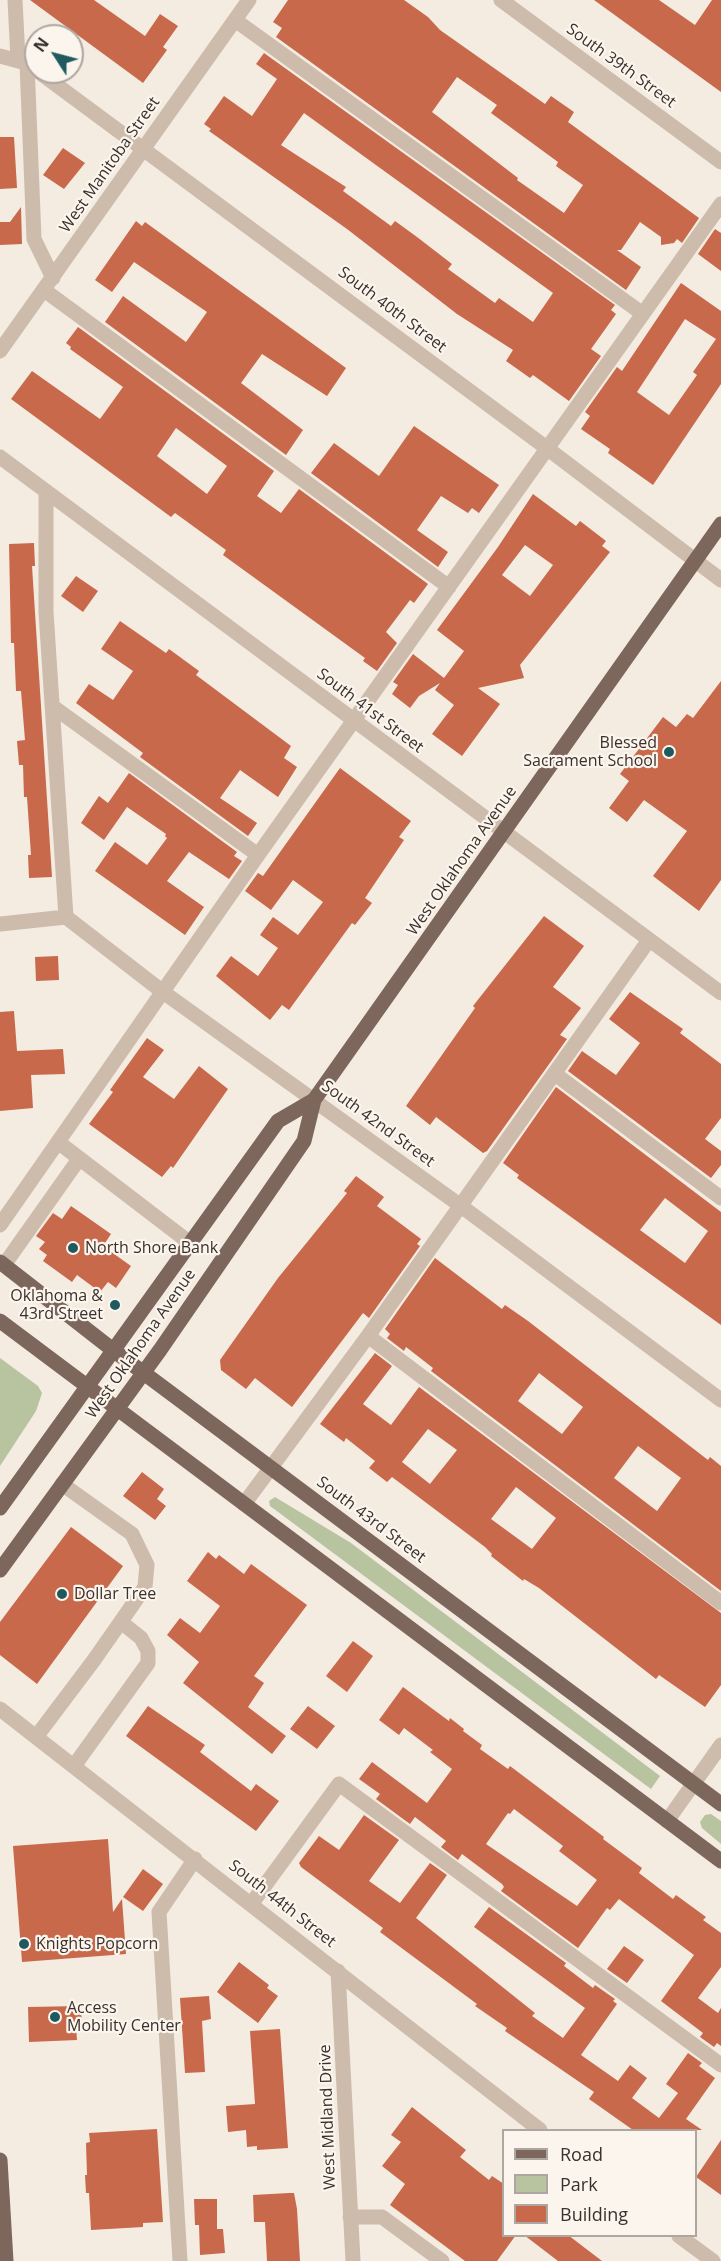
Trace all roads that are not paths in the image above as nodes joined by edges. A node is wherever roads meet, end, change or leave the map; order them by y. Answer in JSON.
{"nodes":[{"id":1,"x":15,"y":0,"type":"edge"},
{"id":2,"x":249,"y":0,"type":"edge"},
{"id":3,"x":501,"y":0,"type":"edge"},
{"id":4,"x":235,"y":20,"type":"junction"},
{"id":5,"x":24,"y":40,"type":"edge"},
{"id":6,"x":0,"y":56,"type":"edge"},
{"id":7,"x":24,"y":64,"type":"edge"},
{"id":8,"x":30,"y":84,"type":"edge"},
{"id":9,"x":55,"y":84,"type":"edge"},
{"id":10,"x":144,"y":148,"type":"junction"},
{"id":11,"x":721,"y":162,"type":"edge"},
{"id":12,"x":721,"y":204,"type":"edge"},
{"id":13,"x":48,"y":284,"type":"junction"},
{"id":14,"x":643,"y":314,"type":"junction"},
{"id":15,"x":0,"y":351,"type":"edge"},
{"id":16,"x":548,"y":448,"type":"junction"},
{"id":17,"x":0,"y":457,"type":"edge"},
{"id":18,"x":46,"y":491,"type":"junction"},
{"id":19,"x":721,"y":524,"type":"edge"},
{"id":20,"x":695,"y":561,"type":"junction"},
{"id":21,"x":721,"y":580,"type":"edge"},
{"id":22,"x":449,"y":587,"type":"junction"},
{"id":23,"x":52,"y":706,"type":"junction"},
{"id":24,"x":354,"y":722,"type":"junction"},
{"id":25,"x":504,"y":832,"type":"junction"},
{"id":26,"x":258,"y":855,"type":"junction"},
{"id":27,"x":66,"y":917,"type":"junction"},
{"id":28,"x":0,"y":924,"type":"edge"},
{"id":29,"x":649,"y":939,"type":"junction"},
{"id":30,"x":164,"y":992,"type":"junction"},
{"id":31,"x":721,"y":993,"type":"edge"},
{"id":32,"x":555,"y":1074,"type":"junction"},
{"id":33,"x":314,"y":1100,"type":"junction"},
{"id":34,"x":58,"y":1142,"type":"junction"},
{"id":35,"x":79,"y":1159,"type":"junction"},
{"id":36,"x":721,"y":1198,"type":"edge"},
{"id":37,"x":461,"y":1206,"type":"junction"},
{"id":38,"x":0,"y":1225,"type":"edge"},
{"id":39,"x":190,"y":1243,"type":"junction"},
{"id":40,"x":2,"y":1264,"type":"edge"},
{"id":41,"x":0,"y":1321,"type":"edge"},
{"id":42,"x":368,"y":1336,"type":"junction"},
{"id":43,"x":113,"y":1350,"type":"junction"},
{"id":44,"x":143,"y":1372,"type":"junction"},
{"id":45,"x":87,"y":1386,"type":"junction"},
{"id":46,"x":721,"y":1400,"type":"edge"},
{"id":47,"x":117,"y":1408,"type":"junction"},
{"id":48,"x":271,"y":1468,"type":"junction"},
{"id":49,"x":62,"y":1484,"type":"junction"},
{"id":50,"x":244,"y":1504,"type":"junction"},
{"id":51,"x":0,"y":1508,"type":"edge"},
{"id":52,"x":0,"y":1570,"type":"edge"},
{"id":53,"x":721,"y":1603,"type":"edge"},
{"id":54,"x":121,"y":1622,"type":"junction"},
{"id":55,"x":0,"y":1709,"type":"edge"},
{"id":56,"x":36,"y":1737,"type":"junction"},
{"id":57,"x":721,"y":1745,"type":"edge"},
{"id":58,"x":74,"y":1766,"type":"junction"},
{"id":59,"x":693,"y":1784,"type":"junction"},
{"id":60,"x":721,"y":1804,"type":"edge"},
{"id":61,"x":667,"y":1821,"type":"junction"},
{"id":62,"x":195,"y":1859,"type":"junction"},
{"id":63,"x":721,"y":1861,"type":"edge"},
{"id":64,"x":252,"y":1903,"type":"junction"},
{"id":65,"x":338,"y":1971,"type":"junction"},
{"id":66,"x":721,"y":2065,"type":"edge"},
{"id":67,"x":539,"y":2129,"type":"edge"},
{"id":68,"x":0,"y":2160,"type":"edge"},
{"id":69,"x":350,"y":2217,"type":"junction"},
{"id":70,"x":682,"y":2237,"type":"edge"},
{"id":71,"x":6,"y":2261,"type":"edge"},
{"id":72,"x":180,"y":2261,"type":"edge"},
{"id":73,"x":353,"y":2261,"type":"edge"},
{"id":74,"x":442,"y":2261,"type":"edge"},
{"id":75,"x":713,"y":2261,"type":"edge"}],
"edges":[{"from":1,"to":5,"type":"street"},
{"from":2,"to":4,"type":"street","name":"West Manitoba Street"},
{"from":3,"to":11,"type":"street","name":"South 39th Street"},
{"from":4,"to":10,"type":"street","name":"West Manitoba Street"},
{"from":4,"to":14,"type":"street"},
{"from":6,"to":7,"type":"street","name":"South 40th Street"},
{"from":8,"to":13,"type":"street"},
{"from":9,"to":10,"type":"street","name":"South 40th Street"},
{"from":10,"to":13,"type":"street","name":"West Manitoba Street"},
{"from":10,"to":16,"type":"street","name":"South 40th Street"},
{"from":12,"to":14,"type":"street"},
{"from":13,"to":15,"type":"street","name":"West Manitoba Street"},
{"from":13,"to":22,"type":"street"},
{"from":14,"to":16,"type":"street"},
{"from":16,"to":20,"type":"street","name":"South 40th Street"},
{"from":16,"to":22,"type":"street"},
{"from":17,"to":18,"type":"street","name":"South 41st Street"},
{"from":18,"to":23,"type":"street"},
{"from":18,"to":24,"type":"street","name":"South 41st Street"},
{"from":19,"to":20,"type":"main road","name":"West Oklahoma Avenue"},
{"from":20,"to":21,"type":"street","name":"South 40th Street"},
{"from":20,"to":25,"type":"main road","name":"West Oklahoma Avenue"},
{"from":22,"to":24,"type":"street"},
{"from":23,"to":26,"type":"street"},
{"from":23,"to":27,"type":"street"},
{"from":24,"to":25,"type":"street","name":"South 41st Street"},
{"from":24,"to":26,"type":"street"},
{"from":25,"to":29,"type":"street","name":"South 41st Street"},
{"from":25,"to":33,"type":"main road","name":"West Oklahoma Avenue"},
{"from":26,"to":30,"type":"street"},
{"from":27,"to":28,"type":"street"},
{"from":27,"to":30,"type":"street","name":"South 42nd Street"},
{"from":29,"to":31,"type":"street","name":"South 41st Street"},
{"from":29,"to":32,"type":"street"},
{"from":30,"to":33,"type":"street","name":"South 42nd Street"},
{"from":30,"to":34,"type":"street"},
{"from":32,"to":36,"type":"street"},
{"from":32,"to":37,"type":"street"},
{"from":33,"to":37,"type":"street","name":"South 42nd Street"},
{"from":33,"to":39,"type":"main road","name":"West Oklahoma Avenue"},
{"from":33,"to":44,"type":"main road","name":"West Oklahoma Avenue"},
{"from":34,"to":35,"type":"street"},
{"from":34,"to":38,"type":"street"},
{"from":35,"to":39,"type":"street"},
{"from":35,"to":40,"type":"street"},
{"from":37,"to":42,"type":"street"},
{"from":37,"to":46,"type":"street","name":"South 42nd Street"},
{"from":39,"to":43,"type":"main road","name":"West Oklahoma Avenue"},
{"from":40,"to":43,"type":"main road","name":"South 43rd Street"},
{"from":41,"to":45,"type":"main road"},
{"from":42,"to":48,"type":"street"},
{"from":42,"to":53,"type":"street"},
{"from":43,"to":44,"type":"main road","name":"South 43rd Street"},
{"from":43,"to":45,"type":"main road","name":"West Oklahoma Avenue"},
{"from":44,"to":47,"type":"main road","name":"West Oklahoma Avenue"},
{"from":44,"to":48,"type":"main road","name":"South 43rd Street"},
{"from":45,"to":47,"type":"main road"},
{"from":45,"to":51,"type":"main road","name":"West Oklahoma Avenue"},
{"from":47,"to":49,"type":"main road","name":"West Oklahoma Avenue"},
{"from":47,"to":50,"type":"main road"},
{"from":48,"to":50,"type":"street"},
{"from":48,"to":59,"type":"main road","name":"South 43rd Street"},
{"from":49,"to":52,"type":"main road","name":"West Oklahoma Avenue"},
{"from":49,"to":54,"type":"street"},
{"from":50,"to":61,"type":"main road"},
{"from":54,"to":56,"type":"street"},
{"from":54,"to":58,"type":"street"},
{"from":55,"to":56,"type":"street","name":"South 44th Street"},
{"from":56,"to":58,"type":"street","name":"South 44th Street"},
{"from":57,"to":59,"type":"street"},
{"from":58,"to":62,"type":"street","name":"South 44th Street"},
{"from":59,"to":60,"type":"main road","name":"South 43rd Street"},
{"from":59,"to":61,"type":"street"},
{"from":61,"to":63,"type":"main road"},
{"from":62,"to":64,"type":"street","name":"South 44th Street"},
{"from":62,"to":72,"type":"street"},
{"from":64,"to":65,"type":"street","name":"South 44th Street"},
{"from":64,"to":66,"type":"street"},
{"from":65,"to":67,"type":"street","name":"South 44th Street"},
{"from":65,"to":69,"type":"street","name":"West Midland Drive"},
{"from":68,"to":71,"type":"main road"},
{"from":69,"to":73,"type":"street","name":"West Midland Drive"},
{"from":69,"to":74,"type":"street"},
{"from":70,"to":75,"type":"street"}]}
